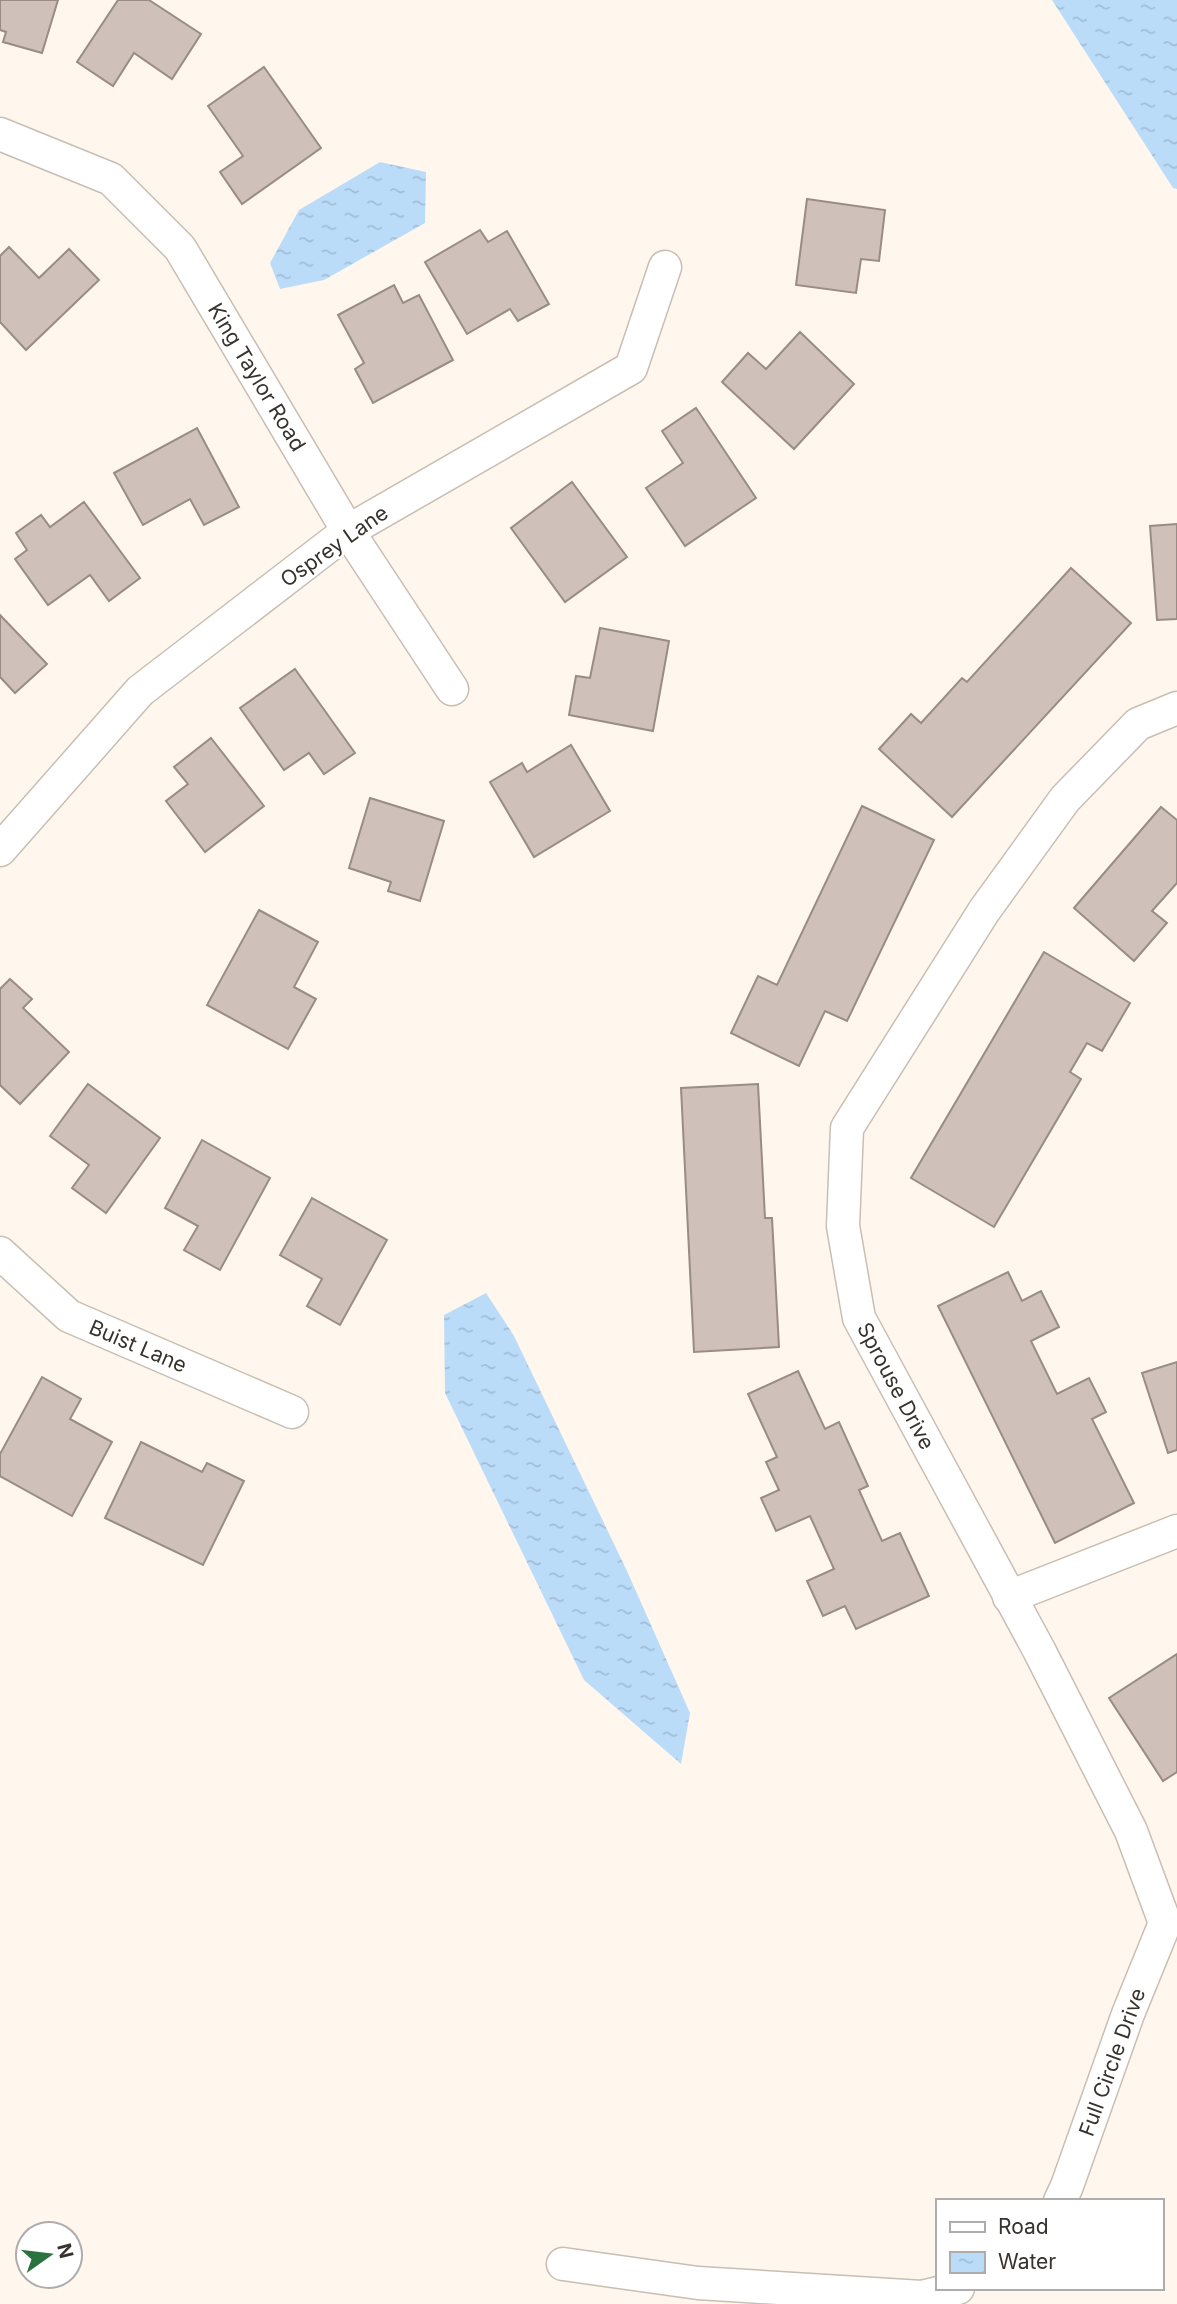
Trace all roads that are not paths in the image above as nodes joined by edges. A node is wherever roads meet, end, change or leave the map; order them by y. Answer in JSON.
{"nodes":[{"id":1,"x":0,"y":134,"type":"edge"},
{"id":2,"x":665,"y":267,"type":"dead end"},
{"id":3,"x":348,"y":531,"type":"junction"},
{"id":4,"x":452,"y":689,"type":"dead end"},
{"id":5,"x":1177,"y":708,"type":"edge"},
{"id":6,"x":0,"y":850,"type":"edge"},
{"id":7,"x":0,"y":1253,"type":"edge"},
{"id":8,"x":292,"y":1412,"type":"dead end"},
{"id":9,"x":1177,"y":1531,"type":"edge"},
{"id":10,"x":1009,"y":1597,"type":"junction"},
{"id":11,"x":1165,"y":1923,"type":"joint"},
{"id":12,"x":1061,"y":2199,"type":"edge"},
{"id":13,"x":563,"y":2264,"type":"dead end"},
{"id":14,"x":950,"y":2290,"type":"edge"}],
"edges":[{"from":1,"to":3,"type":"street","name":"King Taylor Road"},
{"from":2,"to":3,"type":"street","name":"Osprey Lane"},
{"from":3,"to":4,"type":"street","name":"King Taylor Road"},
{"from":3,"to":6,"type":"street","name":"Osprey Lane"},
{"from":5,"to":10,"type":"street","name":"Sprouse Drive"},
{"from":7,"to":8,"type":"street","name":"Buist Lane"},
{"from":9,"to":10,"type":"street"},
{"from":10,"to":11,"type":"street","name":"Sprouse Drive"},
{"from":11,"to":12,"type":"street","name":"Full Circle Drive"},
{"from":13,"to":14,"type":"street"}]}
